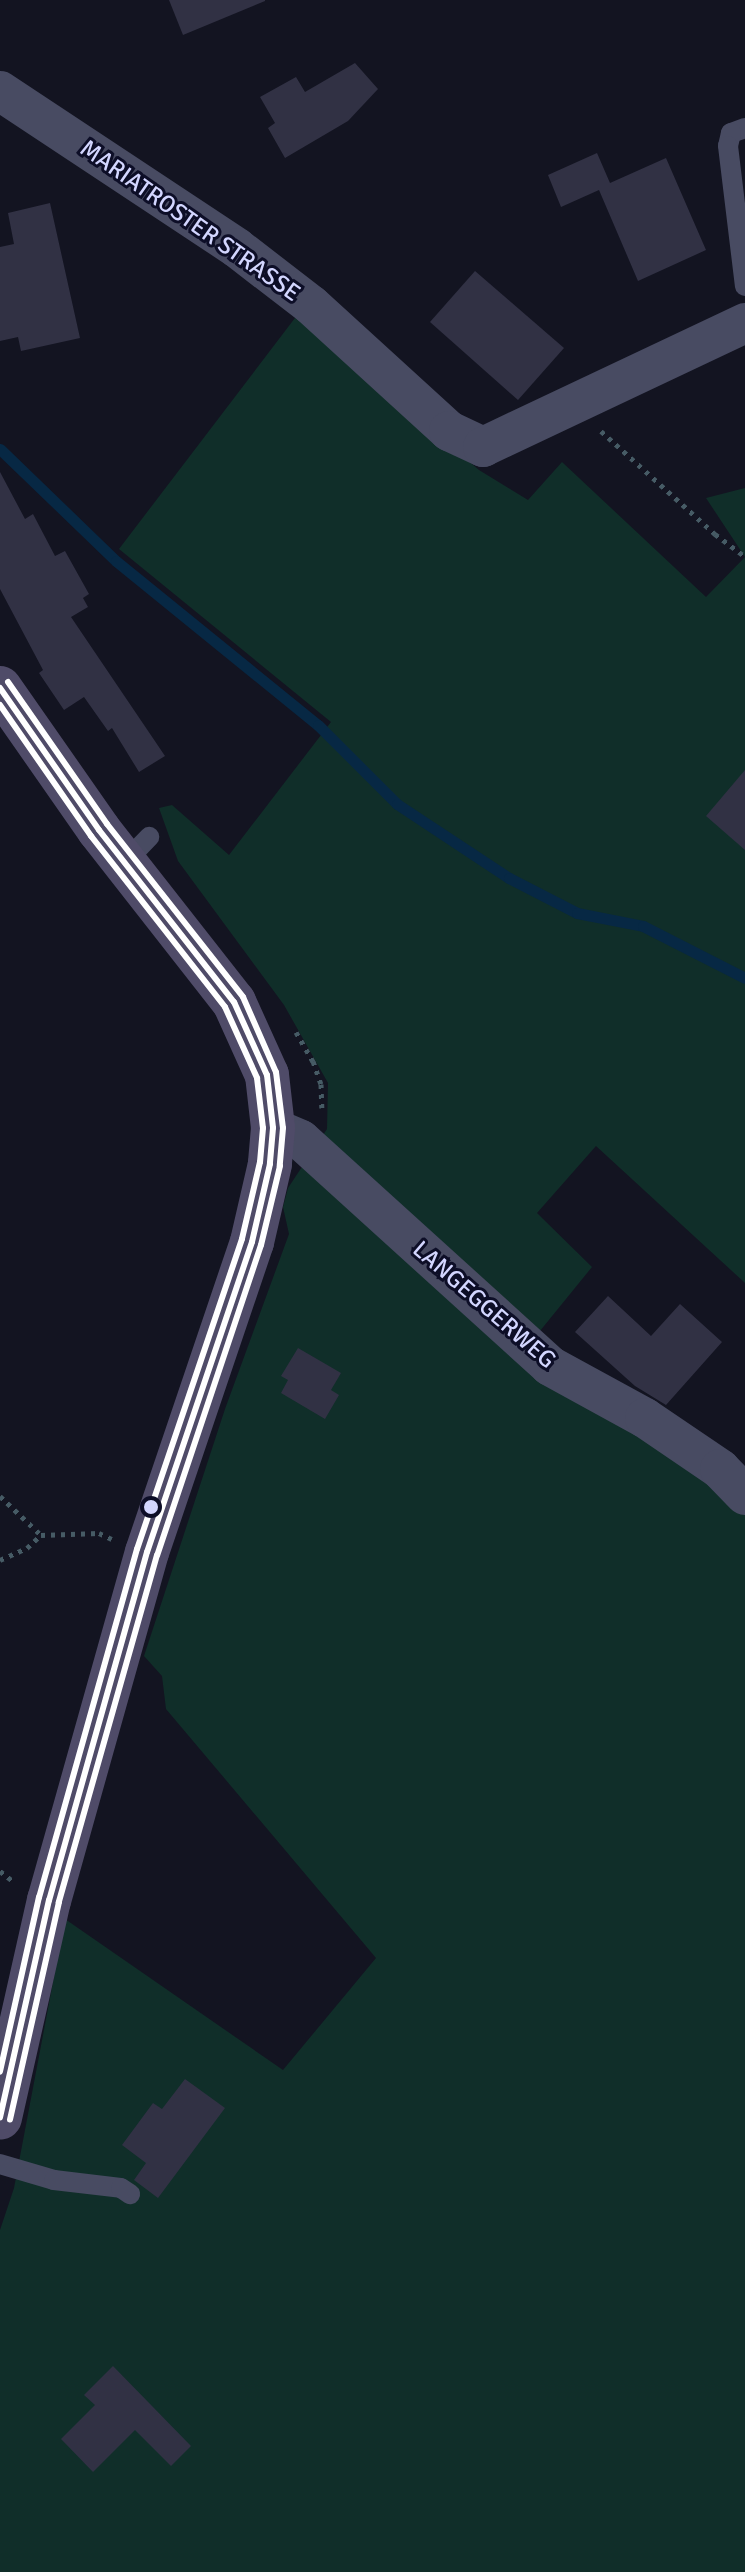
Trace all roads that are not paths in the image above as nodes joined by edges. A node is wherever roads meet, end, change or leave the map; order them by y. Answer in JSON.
{"nodes":[{"id":1,"x":0,"y":91,"type":"edge"},
{"id":2,"x":745,"y":128,"type":"edge"},
{"id":3,"x":745,"y":286,"type":"edge"},
{"id":4,"x":745,"y":323,"type":"edge"},
{"id":5,"x":0,"y":688,"type":"edge"},
{"id":6,"x":273,"y":1128,"type":"junction"},
{"id":7,"x":745,"y":1495,"type":"edge"},
{"id":8,"x":0,"y":2118,"type":"edge"},
{"id":9,"x":0,"y":2164,"type":"edge"},
{"id":10,"x":130,"y":2194,"type":"dead end"}],
"edges":[{"from":1,"to":4,"type":"street","name":"MARIATROSTER STRASSE"},
{"from":2,"to":3,"type":"lane"},
{"from":5,"to":6,"type":"main road"},
{"from":6,"to":7,"type":"street","name":"LANGEGGERWEG"},
{"from":6,"to":8,"type":"main road"},
{"from":9,"to":10,"type":"lane"}]}
